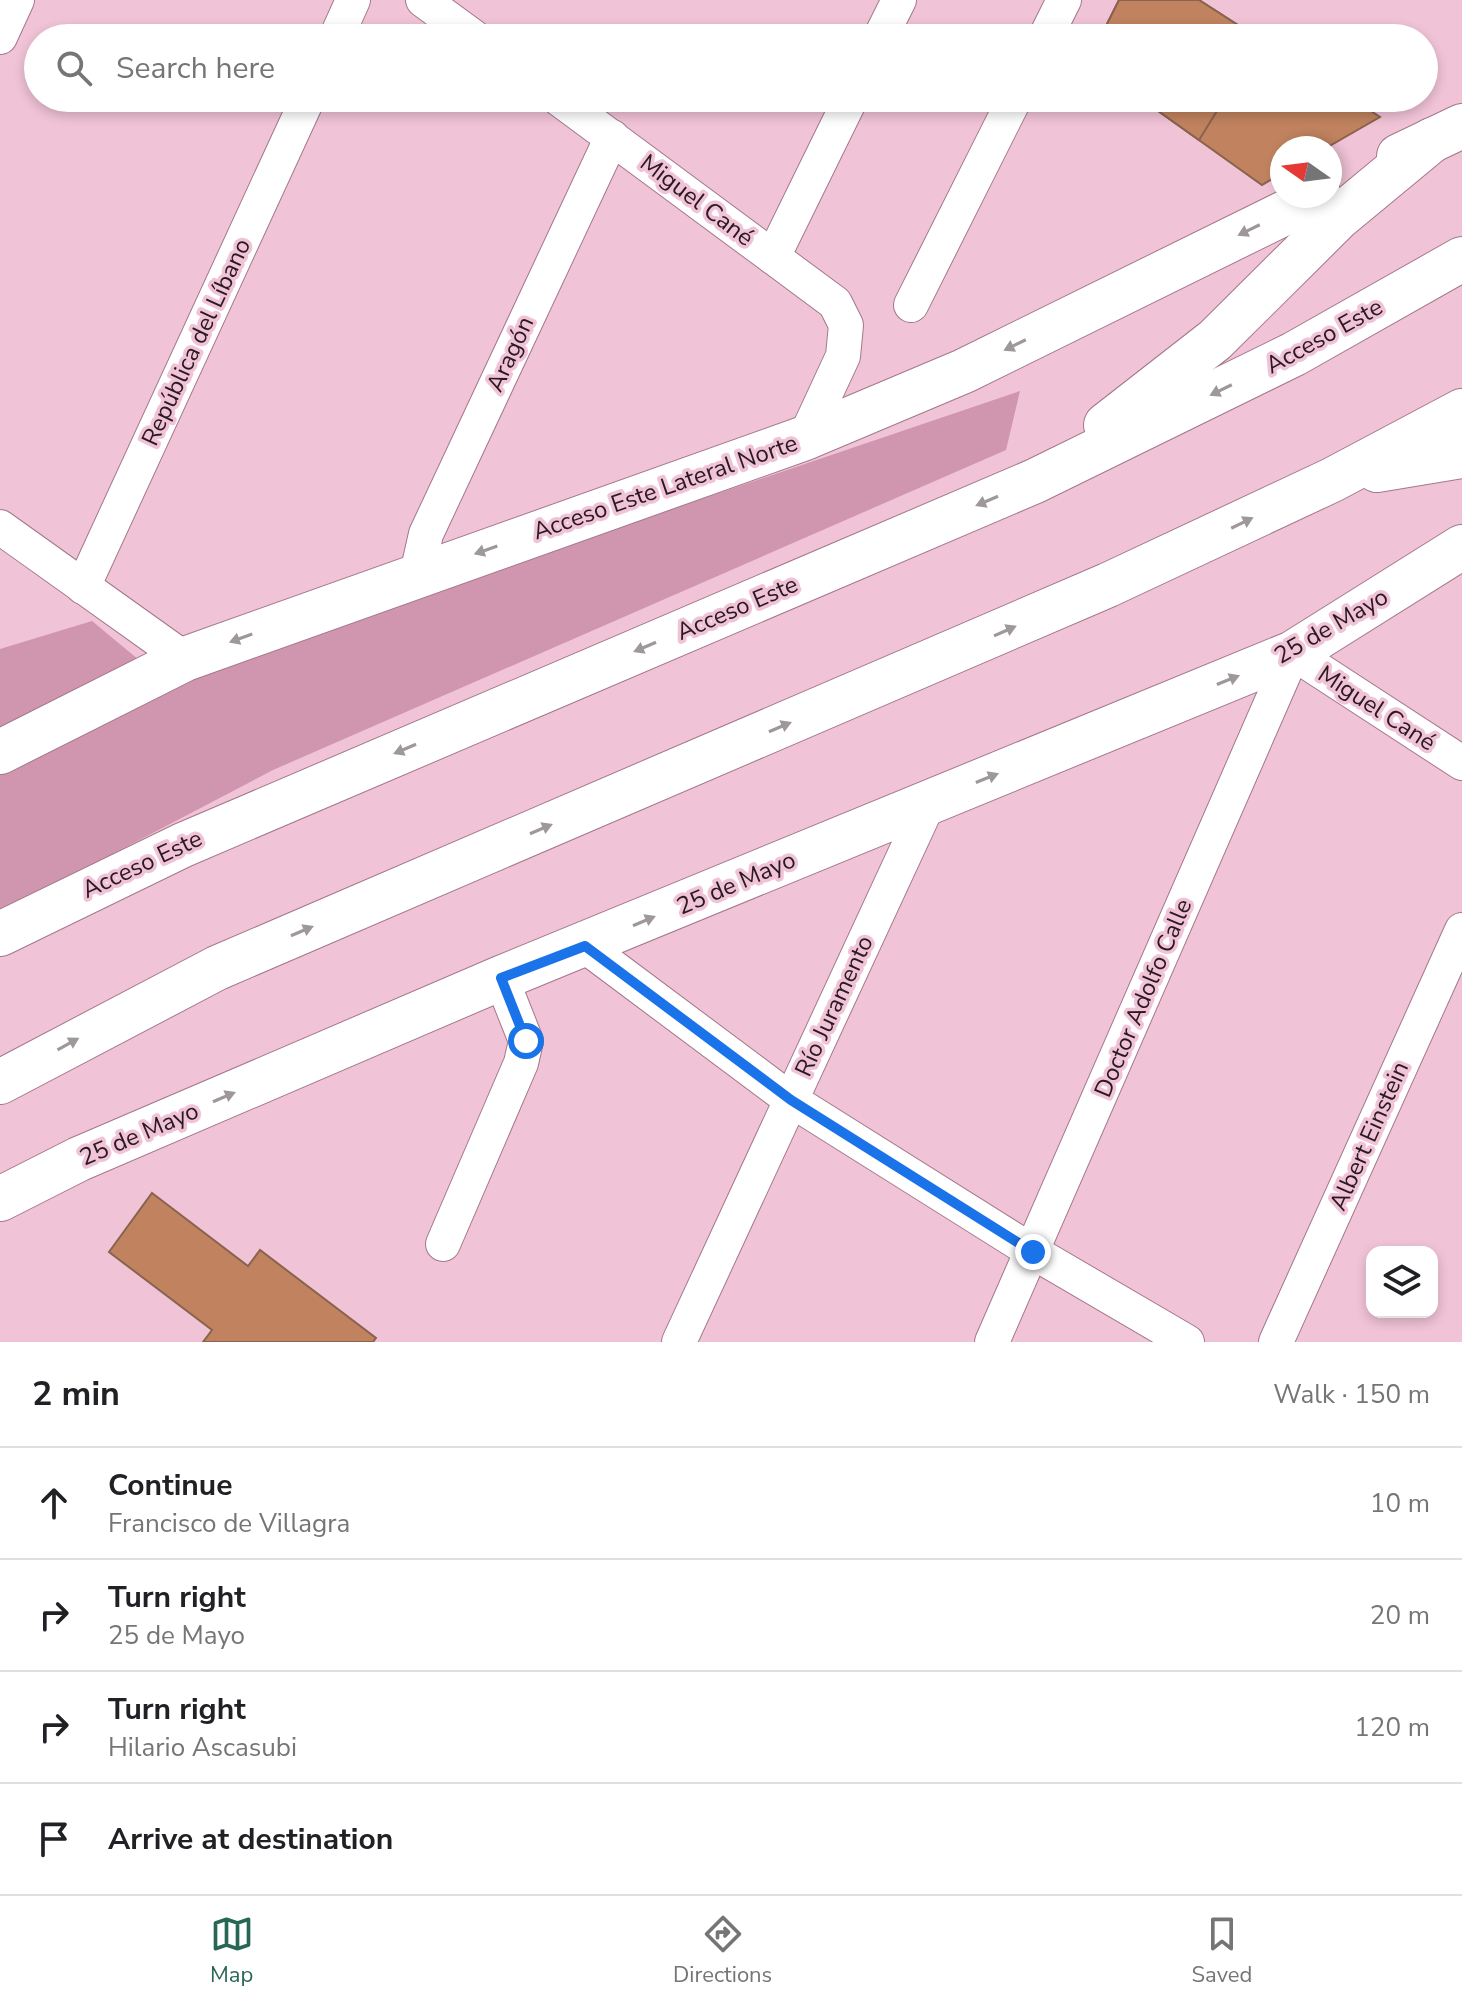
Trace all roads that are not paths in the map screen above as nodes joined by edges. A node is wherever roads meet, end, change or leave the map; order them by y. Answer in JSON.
{"nodes":[{"id":1,"x":17,"y":0,"type":"edge"},
{"id":2,"x":353,"y":0,"type":"edge"},
{"id":3,"x":423,"y":0,"type":"edge"},
{"id":4,"x":899,"y":0,"type":"edge"},
{"id":5,"x":1064,"y":0,"type":"edge"},
{"id":6,"x":342,"y":24,"type":"edge"},
{"id":7,"x":456,"y":24,"type":"edge"},
{"id":8,"x":887,"y":24,"type":"edge"},
{"id":9,"x":1052,"y":24,"type":"edge"},
{"id":10,"x":0,"y":37,"type":"edge"},
{"id":11,"x":302,"y":112,"type":"edge"},
{"id":12,"x":577,"y":112,"type":"edge"},
{"id":13,"x":844,"y":112,"type":"edge"},
{"id":14,"x":1008,"y":112,"type":"edge"},
{"id":15,"x":1447,"y":133,"type":"edge"},
{"id":16,"x":612,"y":137,"type":"junction"},
{"id":17,"x":1342,"y":184,"type":"edge"},
{"id":18,"x":1295,"y":208,"type":"edge"},
{"id":19,"x":773,"y":257,"type":"junction"},
{"id":20,"x":1462,"y":259,"type":"edge"},
{"id":21,"x":911,"y":305,"type":"dead end"},
{"id":22,"x":1462,"y":411,"type":"edge"},
{"id":23,"x":805,"y":438,"type":"junction"},
{"id":24,"x":1462,"y":456,"type":"edge"},
{"id":25,"x":1332,"y":480,"type":"junction"},
{"id":26,"x":1035,"y":481,"type":"junction"},
{"id":27,"x":0,"y":527,"type":"edge"},
{"id":28,"x":1462,"y":547,"type":"edge"},
{"id":29,"x":417,"y":574,"type":"junction"},
{"id":30,"x":83,"y":587,"type":"junction"},
{"id":31,"x":1293,"y":653,"type":"junction"},
{"id":32,"x":185,"y":659,"type":"junction"},
{"id":33,"x":0,"y":752,"type":"edge"},
{"id":34,"x":1462,"y":763,"type":"edge"},
{"id":35,"x":929,"y":802,"type":"junction"},
{"id":36,"x":1462,"y":930,"type":"edge"},
{"id":37,"x":0,"y":934,"type":"edge"},
{"id":38,"x":585,"y":946,"type":"junction"},
{"id":39,"x":501,"y":978,"type":"junction"},
{"id":40,"x":0,"y":1082,"type":"edge"},
{"id":41,"x":791,"y":1100,"type":"junction"},
{"id":42,"x":0,"y":1199,"type":"edge"},
{"id":43,"x":443,"y":1244,"type":"dead end"},
{"id":44,"x":1033,"y":1252,"type":"junction"},
{"id":45,"x":679,"y":1342,"type":"edge"},
{"id":46,"x":992,"y":1342,"type":"edge"},
{"id":47,"x":1187,"y":1342,"type":"edge"},
{"id":48,"x":1276,"y":1342,"type":"edge"}],
"edges":[{"from":1,"to":10,"type":"street"},
{"from":2,"to":6,"type":"street"},
{"from":3,"to":7,"type":"street"},
{"from":4,"to":8,"type":"street"},
{"from":5,"to":9,"type":"street"},
{"from":11,"to":30,"type":"street","name":"República del Líbano"},
{"from":12,"to":16,"type":"street","name":"Miguel Cané"},
{"from":13,"to":19,"type":"street"},
{"from":14,"to":21,"type":"street"},
{"from":15,"to":17,"type":"main road"},
{"from":15,"to":26,"type":"main road"},
{"from":16,"to":19,"type":"street","name":"Miguel Cané"},
{"from":16,"to":29,"type":"street","name":"Aragón"},
{"from":18,"to":23,"type":"main road","name":"Acceso Este Lateral Norte","one_way":true},
{"from":19,"to":23,"type":"street","name":"Miguel Cané"},
{"from":20,"to":26,"type":"main road","name":"Acceso Este","one_way":true},
{"from":22,"to":25,"type":"main road"},
{"from":23,"to":29,"type":"main road","name":"Acceso Este Lateral Norte","one_way":true},
{"from":24,"to":25,"type":"main road"},
{"from":40,"to":25,"type":"main road","one_way":true},
{"from":26,"to":37,"type":"main road","name":"Acceso Este","one_way":true},
{"from":27,"to":30,"type":"street"},
{"from":28,"to":31,"type":"main road","name":"25 de Mayo"},
{"from":29,"to":32,"type":"main road","name":"Acceso Este Lateral Norte","one_way":true},
{"from":30,"to":32,"type":"street"},
{"from":31,"to":34,"type":"street","name":"Miguel Cané"},
{"from":35,"to":31,"type":"main road","name":"25 de Mayo","one_way":true},
{"from":31,"to":44,"type":"street","name":"Doctor Adolfo Calle"},
{"from":32,"to":33,"type":"main road","name":"Acceso Este Lateral Norte"},
{"from":38,"to":35,"type":"main road","name":"25 de Mayo","one_way":true},
{"from":35,"to":41,"type":"street","name":"Río Juramento"},
{"from":36,"to":48,"type":"street","name":"Albert Einstein"},
{"from":38,"to":39,"type":"main road","name":"25 de Mayo"},
{"from":38,"to":41,"type":"street"},
{"from":42,"to":39,"type":"main road","name":"25 de Mayo","one_way":true},
{"from":39,"to":43,"type":"street"},
{"from":41,"to":44,"type":"street"},
{"from":41,"to":45,"type":"street","name":"Río Juramento"},
{"from":44,"to":46,"type":"street","name":"Doctor Adolfo Calle"},
{"from":44,"to":47,"type":"street"}]}
